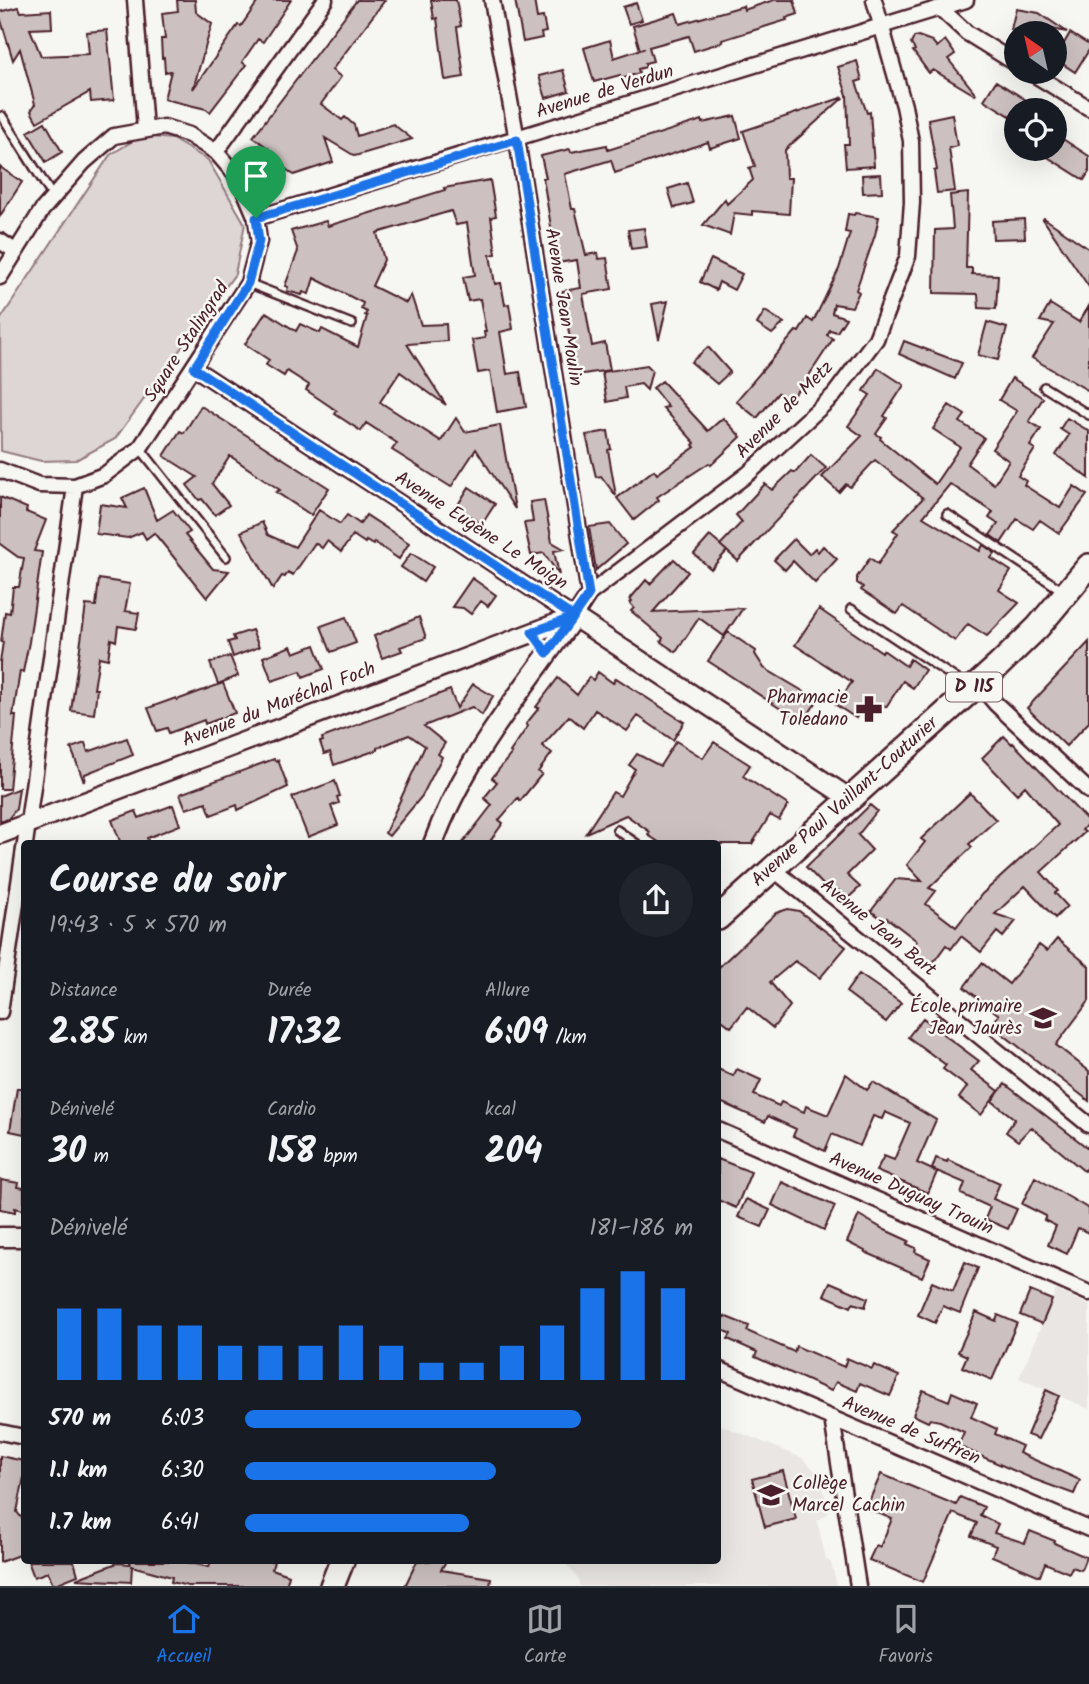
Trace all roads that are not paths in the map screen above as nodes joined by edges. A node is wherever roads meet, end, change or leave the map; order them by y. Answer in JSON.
{"nodes":[{"id":1,"x":135,"y":0,"type":"edge"},
{"id":2,"x":325,"y":0,"type":"edge"},
{"id":3,"x":492,"y":0,"type":"edge"},
{"id":4,"x":874,"y":0,"type":"edge"},
{"id":5,"x":966,"y":0,"type":"edge"},
{"id":6,"x":940,"y":8,"type":"junction"},
{"id":7,"x":883,"y":25,"type":"junction"},
{"id":8,"x":1004,"y":56,"type":"edge"},
{"id":9,"x":1050,"y":84,"type":"edge"},
{"id":10,"x":1089,"y":108,"type":"edge"},
{"id":11,"x":2,"y":116,"type":"dead end"},
{"id":12,"x":145,"y":129,"type":"junction"},
{"id":13,"x":517,"y":140,"type":"junction"},
{"id":14,"x":216,"y":152,"type":"junction"},
{"id":15,"x":53,"y":197,"type":"junction"},
{"id":16,"x":256,"y":218,"type":"junction"},
{"id":17,"x":0,"y":241,"type":"edge"},
{"id":18,"x":15,"y":251,"type":"junction"},
{"id":19,"x":0,"y":277,"type":"edge"},
{"id":20,"x":248,"y":283,"type":"junction"},
{"id":21,"x":352,"y":324,"type":"dead end"},
{"id":22,"x":194,"y":368,"type":"junction"},
{"id":23,"x":1044,"y":387,"type":"dead end"},
{"id":24,"x":1089,"y":415,"type":"edge"},
{"id":25,"x":140,"y":449,"type":"junction"},
{"id":26,"x":0,"y":470,"type":"edge"},
{"id":27,"x":75,"y":486,"type":"junction"},
{"id":28,"x":947,"y":513,"type":"dead end"},
{"id":29,"x":226,"y":557,"type":"dead end"},
{"id":30,"x":1089,"y":566,"type":"edge"},
{"id":31,"x":589,"y":594,"type":"junction"},
{"id":32,"x":1067,"y":594,"type":"junction"},
{"id":33,"x":851,"y":609,"type":"dead end"},
{"id":34,"x":574,"y":617,"type":"junction"},
{"id":35,"x":532,"y":632,"type":"junction"},
{"id":36,"x":547,"y":653,"type":"junction"},
{"id":37,"x":975,"y":687,"type":"junction"},
{"id":38,"x":1089,"y":791,"type":"edge"},
{"id":39,"x":849,"y":798,"type":"junction"},
{"id":40,"x":28,"y":823,"type":"junction"},
{"id":41,"x":617,"y":830,"type":"dead end"},
{"id":42,"x":0,"y":834,"type":"edge"},
{"id":43,"x":26,"y":840,"type":"edge"},
{"id":44,"x":434,"y":840,"type":"edge"},
{"id":45,"x":631,"y":840,"type":"edge"},
{"id":46,"x":772,"y":868,"type":"junction"},
{"id":47,"x":21,"y":869,"type":"edge"},
{"id":48,"x":721,"y":908,"type":"edge"},
{"id":49,"x":0,"y":1012,"type":"edge"},
{"id":50,"x":1089,"y":1125,"type":"edge"},
{"id":51,"x":721,"y":1131,"type":"edge"},
{"id":52,"x":0,"y":1237,"type":"edge"},
{"id":53,"x":21,"y":1237,"type":"edge"},
{"id":54,"x":1089,"y":1293,"type":"edge"},
{"id":55,"x":721,"y":1370,"type":"edge"},
{"id":56,"x":832,"y":1418,"type":"junction"},
{"id":57,"x":0,"y":1432,"type":"edge"},
{"id":58,"x":21,"y":1436,"type":"edge"},
{"id":59,"x":1089,"y":1529,"type":"edge"},
{"id":60,"x":341,"y":1564,"type":"edge"},
{"id":61,"x":332,"y":1586,"type":"edge"},
{"id":62,"x":858,"y":1586,"type":"edge"}],
"edges":[{"from":1,"to":12,"type":"street"},
{"from":2,"to":14,"type":"street"},
{"from":3,"to":13,"type":"street","name":"Avenue Jean Moulin"},
{"from":4,"to":7,"type":"street","name":"Avenue de Metz"},
{"from":5,"to":6,"type":"street","name":"Avenue de Verdun"},
{"from":6,"to":7,"type":"street","name":"Avenue de Verdun"},
{"from":6,"to":8,"type":"street"},
{"from":7,"to":13,"type":"street","name":"Avenue de Verdun"},
{"from":7,"to":31,"type":"street","name":"Avenue de Metz"},
{"from":9,"to":10,"type":"street"},
{"from":11,"to":15,"type":"lane"},
{"from":12,"to":14,"type":"street","name":"Square Stalingrad"},
{"from":12,"to":15,"type":"street","name":"Square Stalingrad"},
{"from":13,"to":16,"type":"street","name":"Avenue de Verdun"},
{"from":13,"to":31,"type":"street","name":"Avenue Jean Moulin"},
{"from":14,"to":16,"type":"street","name":"Square Stalingrad"},
{"from":15,"to":18,"type":"street","name":"Square Stalingrad"},
{"from":16,"to":20,"type":"street","name":"Square Stalingrad"},
{"from":17,"to":18,"type":"street"},
{"from":18,"to":19,"type":"street","name":"Square Stalingrad"},
{"from":20,"to":21,"type":"lane"},
{"from":20,"to":22,"type":"street","name":"Square Stalingrad"},
{"from":22,"to":25,"type":"street","name":"Square Stalingrad"},
{"from":22,"to":34,"type":"street","name":"Avenue Eugène Le Moign"},
{"from":23,"to":24,"type":"lane"},
{"from":25,"to":27,"type":"street","name":"Square Stalingrad"},
{"from":25,"to":29,"type":"lane"},
{"from":26,"to":27,"type":"street","name":"Square Stalingrad"},
{"from":27,"to":40,"type":"street"},
{"from":28,"to":32,"type":"lane"},
{"from":30,"to":32,"type":"main road","name":"Avenue Paul Vaillant-Couturier","number":"D 115"},
{"from":31,"to":34,"type":"street"},
{"from":32,"to":37,"type":"main road","name":"Avenue Paul Vaillant-Couturier","number":"D 115"},
{"from":33,"to":37,"type":"lane"},
{"from":34,"to":35,"type":"street","name":"Avenue du Maréchal Foch"},
{"from":34,"to":36,"type":"street"},
{"from":34,"to":39,"type":"street","name":"Avenue Eugène Le Moign"},
{"from":35,"to":36,"type":"street"},
{"from":35,"to":40,"type":"street","name":"Avenue du Maréchal Foch"},
{"from":36,"to":44,"type":"street"},
{"from":37,"to":38,"type":"street"},
{"from":37,"to":39,"type":"main road","name":"Avenue Paul Vaillant-Couturier","number":"D 115"},
{"from":39,"to":46,"type":"main road","name":"Avenue Paul Vaillant-Couturier","number":"D 115"},
{"from":40,"to":42,"type":"street","name":"Avenue du Maréchal Foch"},
{"from":40,"to":43,"type":"street"},
{"from":41,"to":45,"type":"lane"},
{"from":46,"to":48,"type":"main road","name":"Avenue Paul Vaillant-Couturier","number":"D 115"},
{"from":46,"to":50,"type":"street","name":"Avenue Jean Bart"},
{"from":47,"to":49,"type":"street"},
{"from":51,"to":54,"type":"street","name":"Avenue Duguay Trouin"},
{"from":52,"to":53,"type":"street"},
{"from":55,"to":56,"type":"street","name":"Avenue de Suffren"},
{"from":56,"to":59,"type":"street","name":"Avenue de Suffren"},
{"from":56,"to":62,"type":"street"},
{"from":57,"to":58,"type":"street"},
{"from":60,"to":61,"type":"main road"}]}
